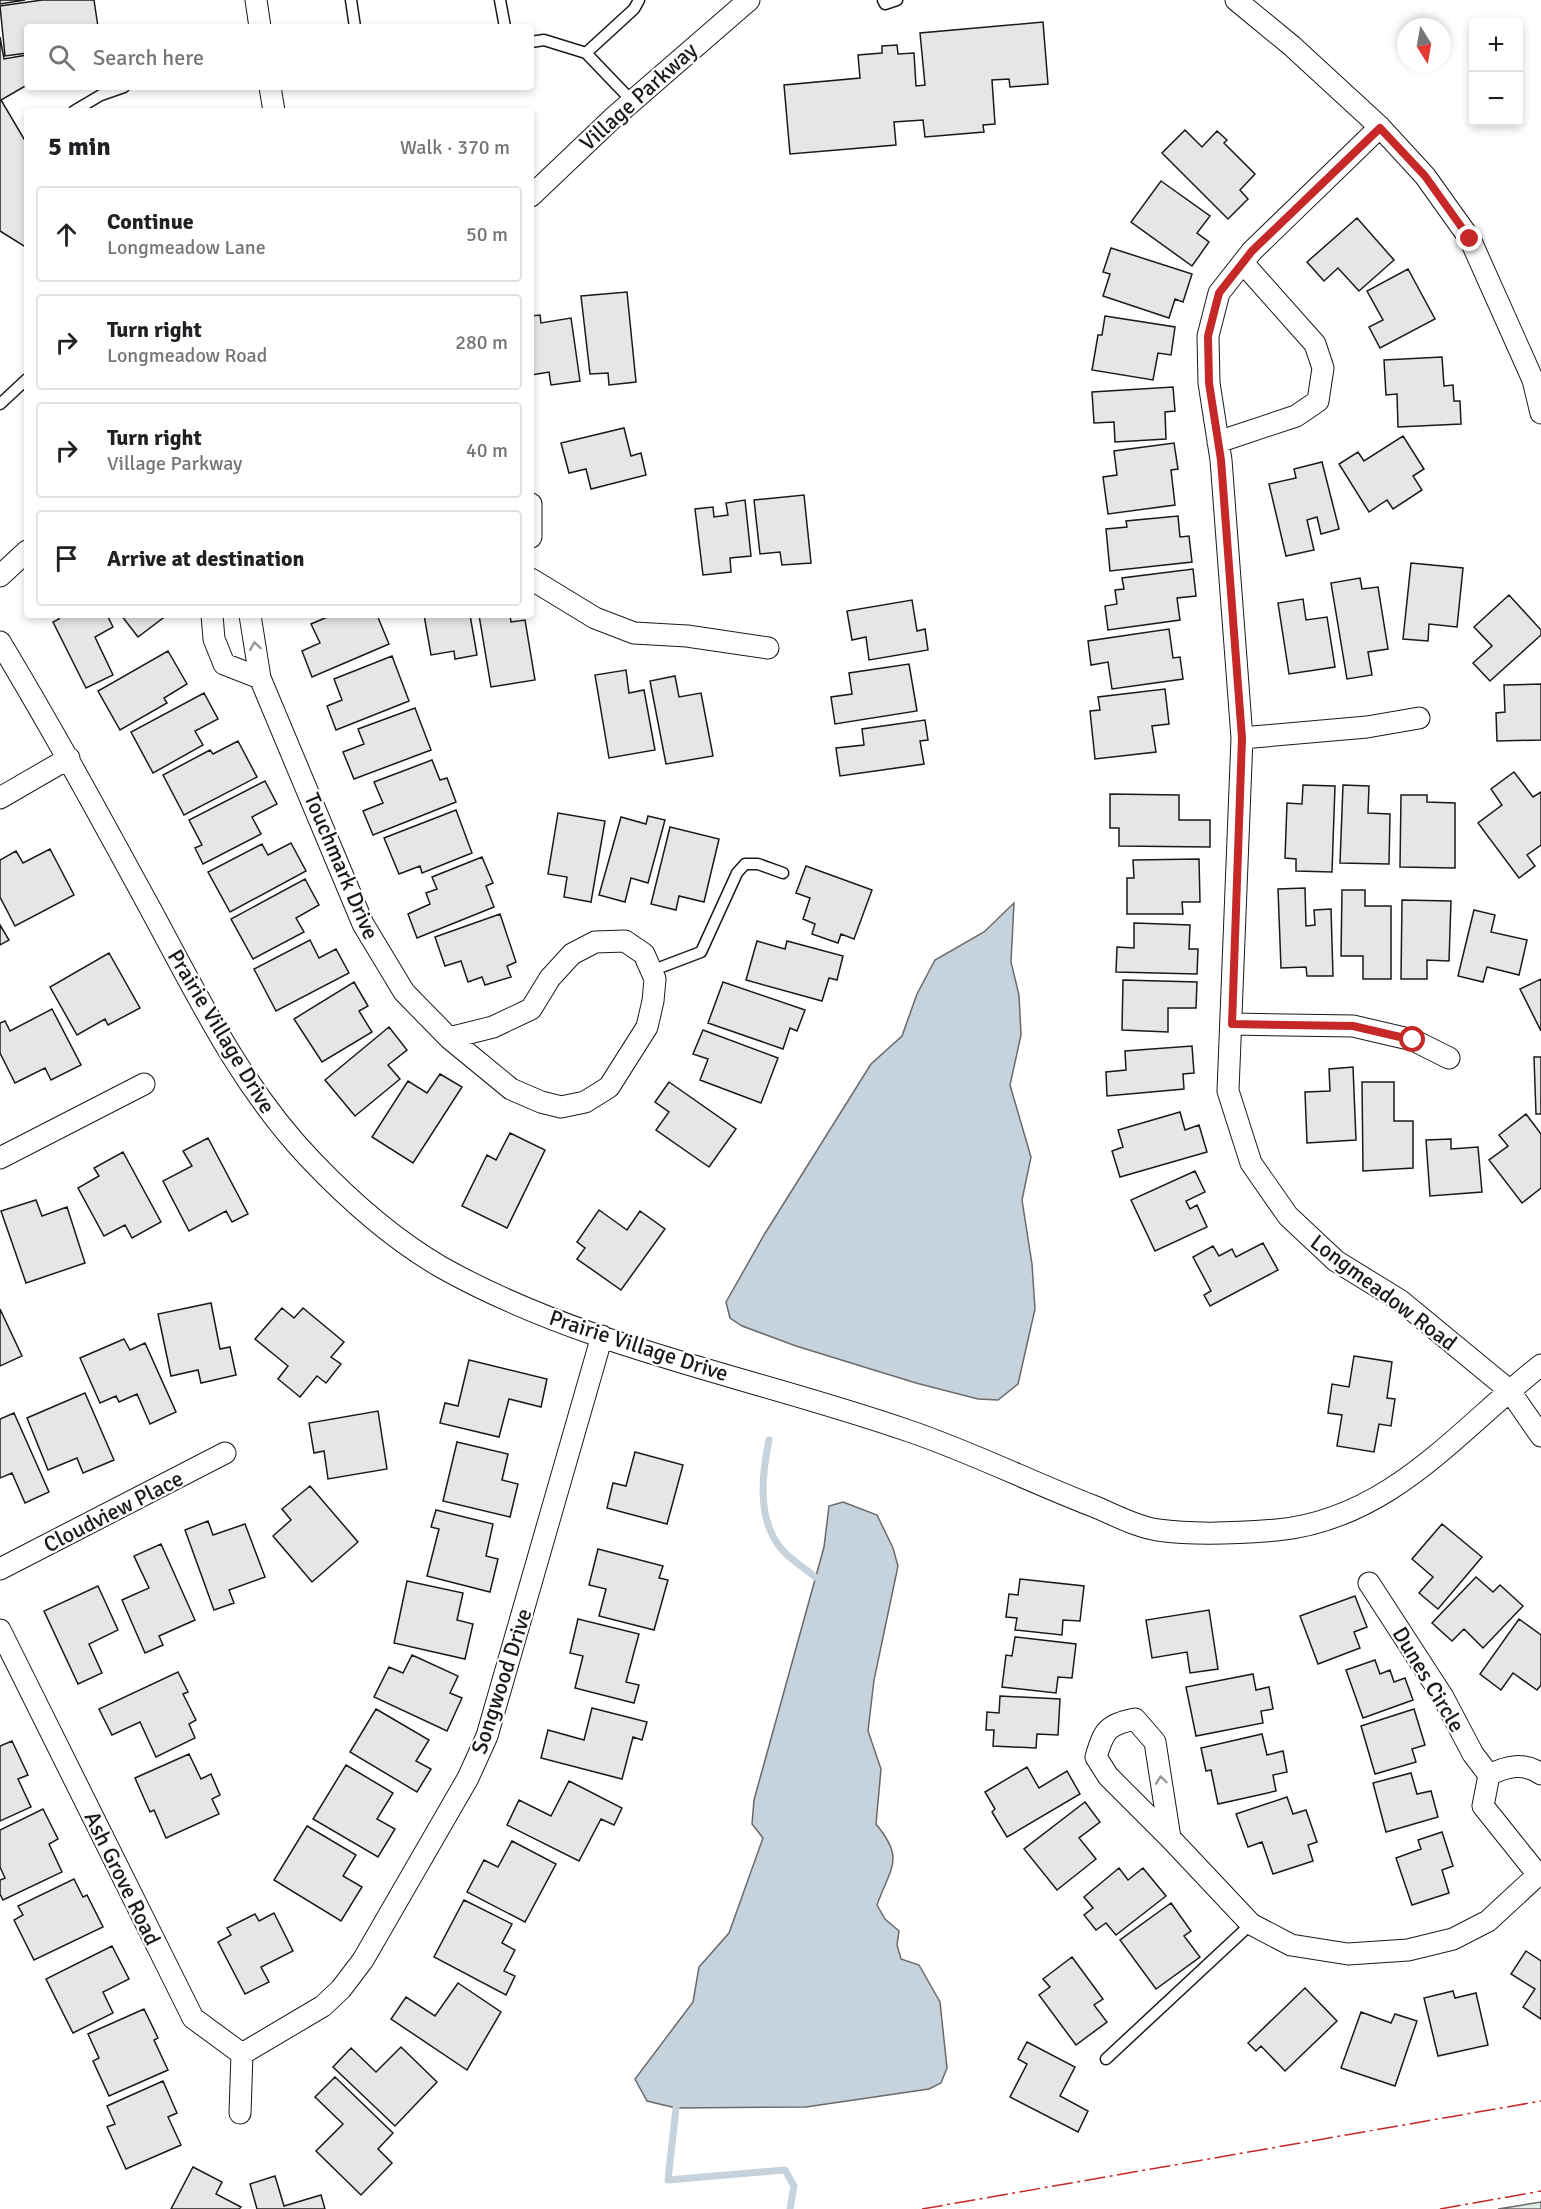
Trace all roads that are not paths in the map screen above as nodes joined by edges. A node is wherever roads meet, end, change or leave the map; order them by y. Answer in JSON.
{"nodes":[{"id":1,"x":256,"y":0,"type":"edge"},
{"id":2,"x":351,"y":0,"type":"edge"},
{"id":3,"x":500,"y":0,"type":"edge"},
{"id":4,"x":639,"y":0,"type":"edge"},
{"id":5,"x":749,"y":0,"type":"edge"},
{"id":6,"x":883,"y":0,"type":"edge"},
{"id":7,"x":897,"y":0,"type":"edge"},
{"id":8,"x":1247,"y":4,"type":"edge"},
{"id":9,"x":260,"y":24,"type":"edge"},
{"id":10,"x":355,"y":24,"type":"edge"},
{"id":11,"x":504,"y":24,"type":"edge"},
{"id":12,"x":534,"y":42,"type":"edge"},
{"id":13,"x":586,"y":53,"type":"junction"},
{"id":14,"x":115,"y":90,"type":"edge"},
{"id":15,"x":270,"y":90,"type":"edge"},
{"id":16,"x":632,"y":101,"type":"junction"},
{"id":17,"x":79,"y":108,"type":"edge"},
{"id":18,"x":274,"y":108,"type":"edge"},
{"id":19,"x":1380,"y":128,"type":"junction"},
{"id":20,"x":534,"y":193,"type":"edge"},
{"id":21,"x":1243,"y":263,"type":"junction"},
{"id":22,"x":24,"y":382,"type":"edge"},
{"id":23,"x":0,"y":404,"type":"edge"},
{"id":24,"x":1541,"y":412,"type":"edge"},
{"id":25,"x":1218,"y":442,"type":"junction"},
{"id":26,"x":24,"y":554,"type":"edge"},
{"id":27,"x":0,"y":576,"type":"edge"},
{"id":28,"x":534,"y":581,"type":"edge"},
{"id":29,"x":212,"y":618,"type":"edge"},
{"id":30,"x":250,"y":618,"type":"edge"},
{"id":31,"x":0,"y":642,"type":"edge"},
{"id":32,"x":768,"y":648,"type":"dead end"},
{"id":33,"x":260,"y":678,"type":"junction"},
{"id":34,"x":1419,"y":718,"type":"dead end"},
{"id":35,"x":1242,"y":738,"type":"junction"},
{"id":36,"x":69,"y":758,"type":"junction"},
{"id":37,"x":0,"y":798,"type":"edge"},
{"id":38,"x":783,"y":873,"type":"dead end"},
{"id":39,"x":651,"y":971,"type":"junction"},
{"id":40,"x":1232,"y":1024,"type":"junction"},
{"id":41,"x":449,"y":1038,"type":"junction"},
{"id":42,"x":1449,"y":1058,"type":"dead end"},
{"id":43,"x":144,"y":1084,"type":"dead end"},
{"id":44,"x":0,"y":1158,"type":"edge"},
{"id":45,"x":602,"y":1336,"type":"junction"},
{"id":46,"x":1541,"y":1365,"type":"edge"},
{"id":47,"x":1509,"y":1390,"type":"junction"},
{"id":48,"x":1541,"y":1436,"type":"edge"},
{"id":49,"x":225,"y":1453,"type":"dead end"},
{"id":50,"x":0,"y":1569,"type":"edge"},
{"id":51,"x":1369,"y":1583,"type":"dead end"},
{"id":52,"x":0,"y":1630,"type":"edge"},
{"id":53,"x":1541,"y":1774,"type":"edge"},
{"id":54,"x":1489,"y":1775,"type":"junction"},
{"id":55,"x":1170,"y":1838,"type":"junction"},
{"id":56,"x":1540,"y":1874,"type":"edge"},
{"id":57,"x":1251,"y":1924,"type":"junction"},
{"id":58,"x":242,"y":2054,"type":"junction"},
{"id":59,"x":1106,"y":2059,"type":"dead end"},
{"id":60,"x":240,"y":2113,"type":"dead end"}],
"edges":[{"from":1,"to":9,"type":"street"},
{"from":2,"to":10,"type":"lane"},
{"from":3,"to":11,"type":"lane"},
{"from":4,"to":13,"type":"lane"},
{"from":5,"to":16,"type":"street","name":"Village Parkway"},
{"from":6,"to":7,"type":"lane"},
{"from":8,"to":19,"type":"street"},
{"from":12,"to":13,"type":"lane"},
{"from":13,"to":16,"type":"lane"},
{"from":14,"to":17,"type":"lane"},
{"from":15,"to":18,"type":"street"},
{"from":16,"to":20,"type":"street","name":"Village Parkway"},
{"from":19,"to":21,"type":"street","name":"Longmeadow Road"},
{"from":19,"to":24,"type":"street"},
{"from":21,"to":25,"type":"street","name":"Longmeadow Road"},
{"from":21,"to":25,"type":"street"},
{"from":22,"to":23,"type":"lane"},
{"from":25,"to":35,"type":"street","name":"Longmeadow Road"},
{"from":26,"to":27,"type":"street"},
{"from":28,"to":32,"type":"street"},
{"from":29,"to":33,"type":"street"},
{"from":33,"to":30,"type":"street","name":"Touchmark Drive","one_way":true},
{"from":31,"to":36,"type":"street","name":"Prairie Village Drive"},
{"from":33,"to":41,"type":"street","name":"Touchmark Drive"},
{"from":34,"to":35,"type":"street"},
{"from":35,"to":40,"type":"street","name":"Longmeadow Road"},
{"from":36,"to":37,"type":"street"},
{"from":36,"to":45,"type":"street","name":"Prairie Village Drive"},
{"from":38,"to":39,"type":"lane"},
{"from":39,"to":41,"type":"street"},
{"from":39,"to":41,"type":"street","name":"Touchmark Drive"},
{"from":40,"to":42,"type":"street"},
{"from":40,"to":47,"type":"street","name":"Longmeadow Road"},
{"from":43,"to":44,"type":"street"},
{"from":45,"to":47,"type":"street","name":"Prairie Village Drive"},
{"from":45,"to":58,"type":"street","name":"Songwood Drive"},
{"from":46,"to":47,"type":"street","name":"Prairie Village Drive"},
{"from":47,"to":48,"type":"street","name":"Longmeadow Road"},
{"from":49,"to":50,"type":"street","name":"Cloudview Place"},
{"from":51,"to":54,"type":"street","name":"Dunes Circle"},
{"from":52,"to":58,"type":"street","name":"Ash Grove Road"},
{"from":53,"to":54,"type":"street"},
{"from":54,"to":56,"type":"street"},
{"from":55,"to":55,"type":"street","one_way":true},
{"from":55,"to":57,"type":"street"},
{"from":56,"to":57,"type":"street"},
{"from":57,"to":59,"type":"lane"},
{"from":58,"to":60,"type":"street"}]}
